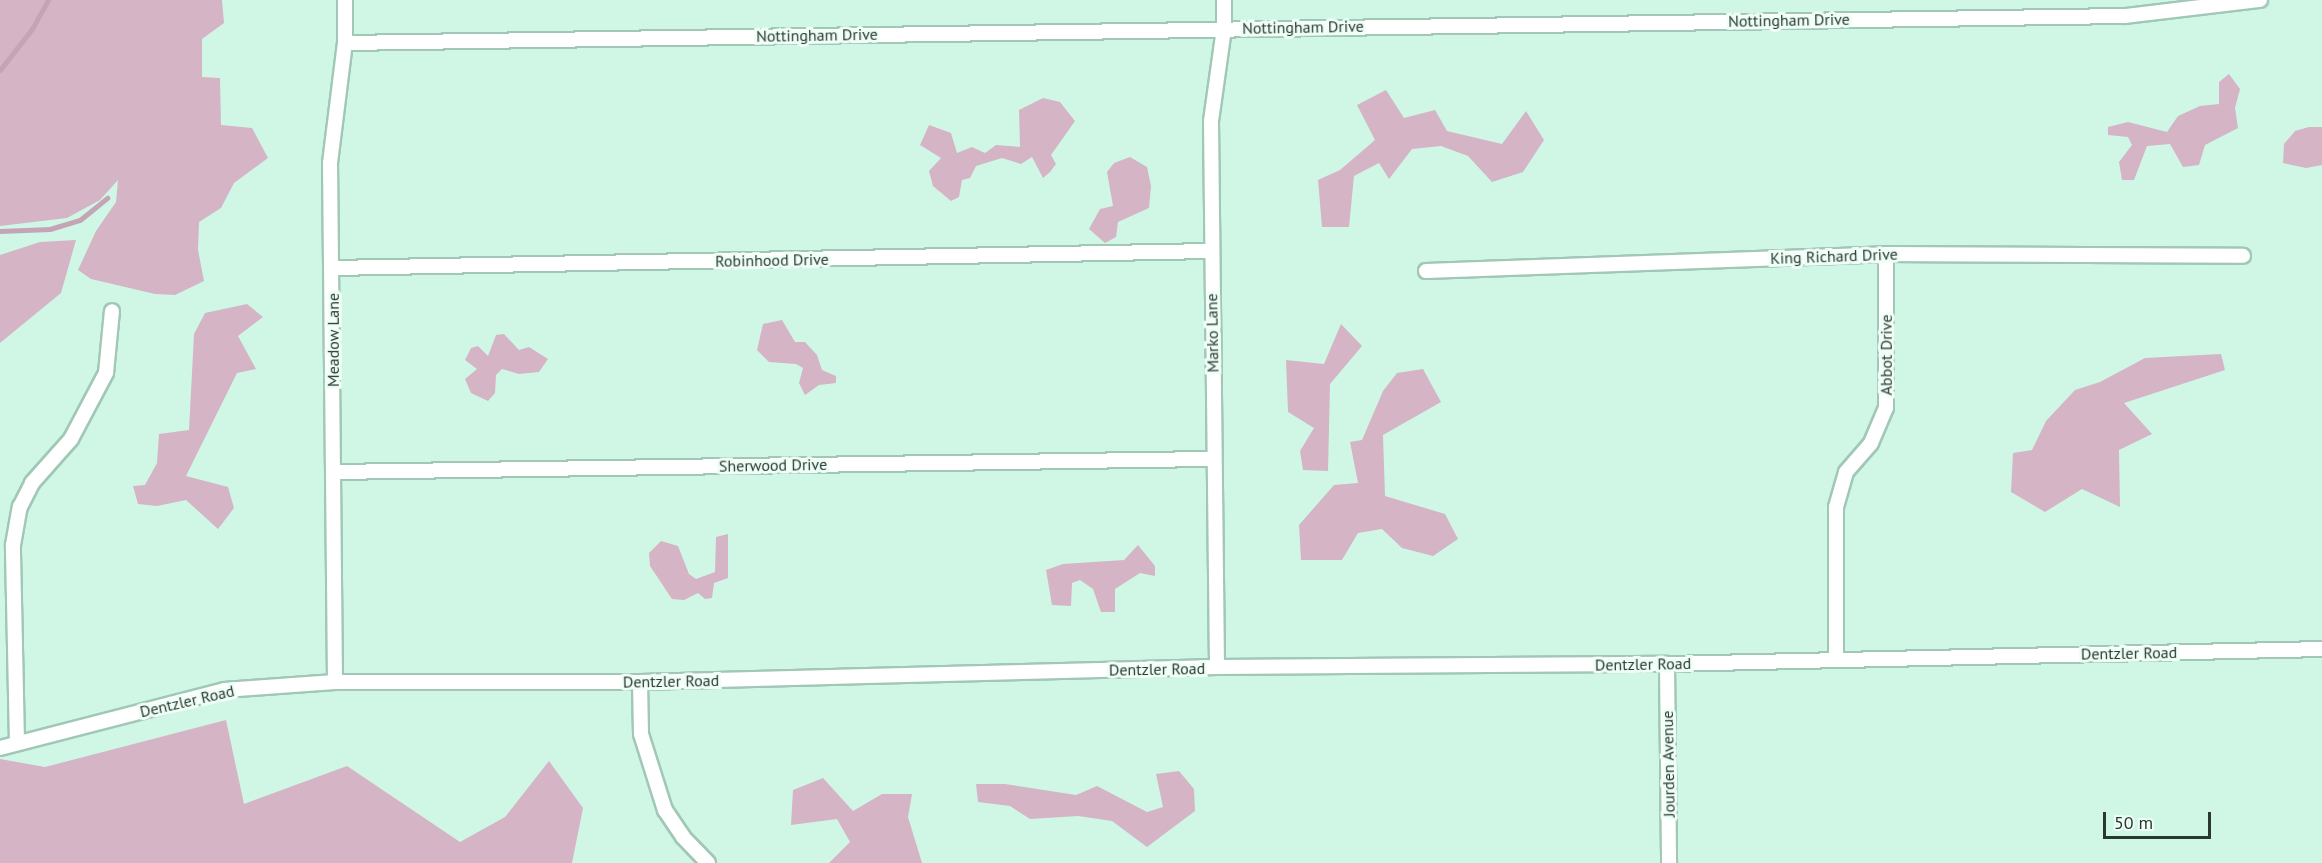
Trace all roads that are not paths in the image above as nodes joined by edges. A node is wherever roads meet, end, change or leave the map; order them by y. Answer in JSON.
{"nodes":[{"id":1,"x":345,"y":0,"type":"edge"},
{"id":2,"x":1224,"y":0,"type":"edge"},
{"id":3,"x":2260,"y":0,"type":"edge"},
{"id":4,"x":1224,"y":28,"type":"junction"},
{"id":5,"x":345,"y":43,"type":"junction"},
{"id":6,"x":1212,"y":251,"type":"junction"},
{"id":7,"x":1886,"y":254,"type":"junction"},
{"id":8,"x":2242,"y":256,"type":"dead end"},
{"id":9,"x":333,"y":268,"type":"junction"},
{"id":10,"x":1426,"y":271,"type":"dead end"},
{"id":11,"x":111,"y":311,"type":"dead end"},
{"id":12,"x":1214,"y":459,"type":"junction"},
{"id":13,"x":333,"y":472,"type":"junction"},
{"id":14,"x":2322,"y":649,"type":"edge"},
{"id":15,"x":1836,"y":659,"type":"junction"},
{"id":16,"x":1667,"y":664,"type":"junction"},
{"id":17,"x":1217,"y":667,"type":"junction"},
{"id":18,"x":335,"y":682,"type":"junction"},
{"id":19,"x":640,"y":682,"type":"junction"},
{"id":20,"x":17,"y":743,"type":"junction"},
{"id":21,"x":0,"y":748,"type":"edge"},
{"id":22,"x":708,"y":863,"type":"edge"},
{"id":23,"x":1669,"y":863,"type":"edge"}],
"edges":[{"from":1,"to":5,"type":"street","name":"Meadow Lane"},
{"from":2,"to":4,"type":"street","name":"Marko Lane"},
{"from":3,"to":4,"type":"street","name":"Nottingham Drive"},
{"from":4,"to":5,"type":"street","name":"Nottingham Drive"},
{"from":4,"to":6,"type":"street","name":"Marko Lane"},
{"from":5,"to":9,"type":"street","name":"Meadow Lane"},
{"from":6,"to":9,"type":"street","name":"Robinhood Drive"},
{"from":6,"to":12,"type":"street","name":"Marko Lane"},
{"from":7,"to":8,"type":"street","name":"King Richard Drive"},
{"from":7,"to":10,"type":"street","name":"King Richard Drive"},
{"from":7,"to":15,"type":"street","name":"Abbot Drive"},
{"from":9,"to":13,"type":"street","name":"Meadow Lane"},
{"from":11,"to":20,"type":"street"},
{"from":12,"to":13,"type":"street","name":"Sherwood Drive"},
{"from":12,"to":17,"type":"street","name":"Marko Lane"},
{"from":13,"to":18,"type":"street","name":"Meadow Lane"},
{"from":14,"to":15,"type":"street","name":"Dentzler Road"},
{"from":15,"to":16,"type":"street","name":"Dentzler Road"},
{"from":16,"to":17,"type":"street","name":"Dentzler Road"},
{"from":16,"to":23,"type":"street","name":"Jourden Avenue"},
{"from":17,"to":19,"type":"street","name":"Dentzler Road"},
{"from":18,"to":19,"type":"street","name":"Dentzler Road"},
{"from":18,"to":20,"type":"street","name":"Dentzler Road"},
{"from":19,"to":22,"type":"street"},
{"from":20,"to":21,"type":"street","name":"Dentzler Road"}]}
